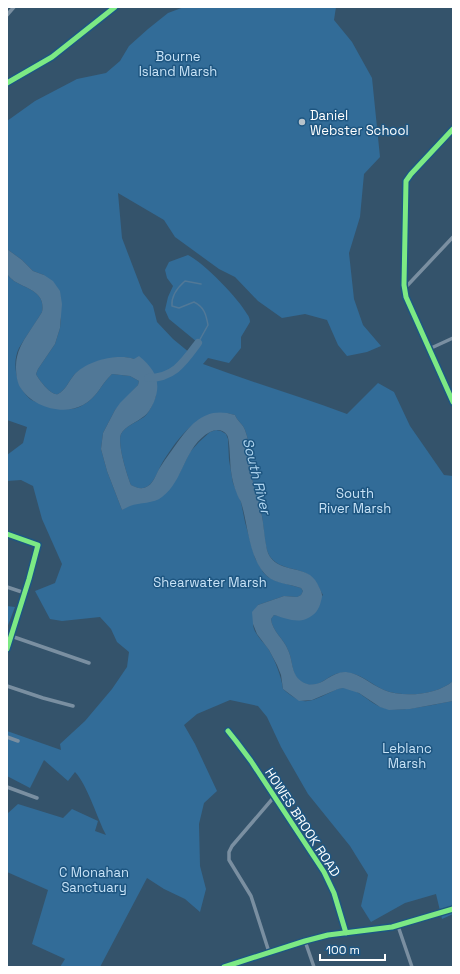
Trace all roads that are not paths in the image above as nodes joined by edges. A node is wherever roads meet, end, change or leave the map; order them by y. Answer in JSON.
{"nodes":[{"id":1,"x":14,"y":7,"type":"edge"},
{"id":2,"x":115,"y":7,"type":"edge"},
{"id":3,"x":7,"y":15,"type":"edge"},
{"id":4,"x":7,"y":83,"type":"edge"},
{"id":5,"x":453,"y":129,"type":"edge"},
{"id":6,"x":453,"y":237,"type":"edge"},
{"id":7,"x":404,"y":289,"type":"junction"},
{"id":8,"x":453,"y":338,"type":"edge"},
{"id":9,"x":430,"y":349,"type":"junction"},
{"id":10,"x":453,"y":402,"type":"edge"},
{"id":11,"x":7,"y":534,"type":"edge"},
{"id":12,"x":7,"y":587,"type":"edge"},
{"id":13,"x":25,"y":592,"type":"junction"},
{"id":14,"x":11,"y":636,"type":"junction"},
{"id":15,"x":7,"y":649,"type":"edge"},
{"id":16,"x":89,"y":663,"type":"dead end"},
{"id":17,"x":7,"y":686,"type":"edge"},
{"id":18,"x":73,"y":706,"type":"dead end"},
{"id":19,"x":228,"y":731,"type":"dead end"},
{"id":20,"x":7,"y":737,"type":"edge"},
{"id":21,"x":18,"y":741,"type":"dead end"},
{"id":22,"x":7,"y":787,"type":"edge"},
{"id":23,"x":274,"y":797,"type":"junction"},
{"id":24,"x":37,"y":798,"type":"dead end"},
{"id":25,"x":453,"y":908,"type":"edge"},
{"id":26,"x":398,"y":926,"type":"junction"},
{"id":27,"x":346,"y":933,"type":"junction"},
{"id":28,"x":305,"y":940,"type":"junction"},
{"id":29,"x":269,"y":952,"type":"junction"},
{"id":30,"x":224,"y":967,"type":"edge"},
{"id":31,"x":314,"y":967,"type":"edge"},
{"id":32,"x":412,"y":967,"type":"edge"}],
"edges":[{"from":1,"to":3,"type":"street"},
{"from":2,"to":4,"type":"street"},
{"from":5,"to":7,"type":"street"},
{"from":6,"to":7,"type":"street"},
{"from":7,"to":9,"type":"street"},
{"from":8,"to":9,"type":"street"},
{"from":9,"to":10,"type":"street"},
{"from":11,"to":13,"type":"street"},
{"from":12,"to":13,"type":"street"},
{"from":13,"to":14,"type":"street"},
{"from":14,"to":15,"type":"street"},
{"from":14,"to":16,"type":"street"},
{"from":17,"to":18,"type":"street"},
{"from":19,"to":23,"type":"street","name":"HOWES BROOK ROAD"},
{"from":20,"to":21,"type":"street"},
{"from":22,"to":24,"type":"street"},
{"from":23,"to":27,"type":"street","name":"HOWES BROOK ROAD"},
{"from":23,"to":29,"type":"street"},
{"from":25,"to":26,"type":"street"},
{"from":26,"to":27,"type":"street"},
{"from":26,"to":32,"type":"street"},
{"from":27,"to":28,"type":"street"},
{"from":28,"to":29,"type":"street"},
{"from":28,"to":31,"type":"street"},
{"from":29,"to":30,"type":"street"}]}
